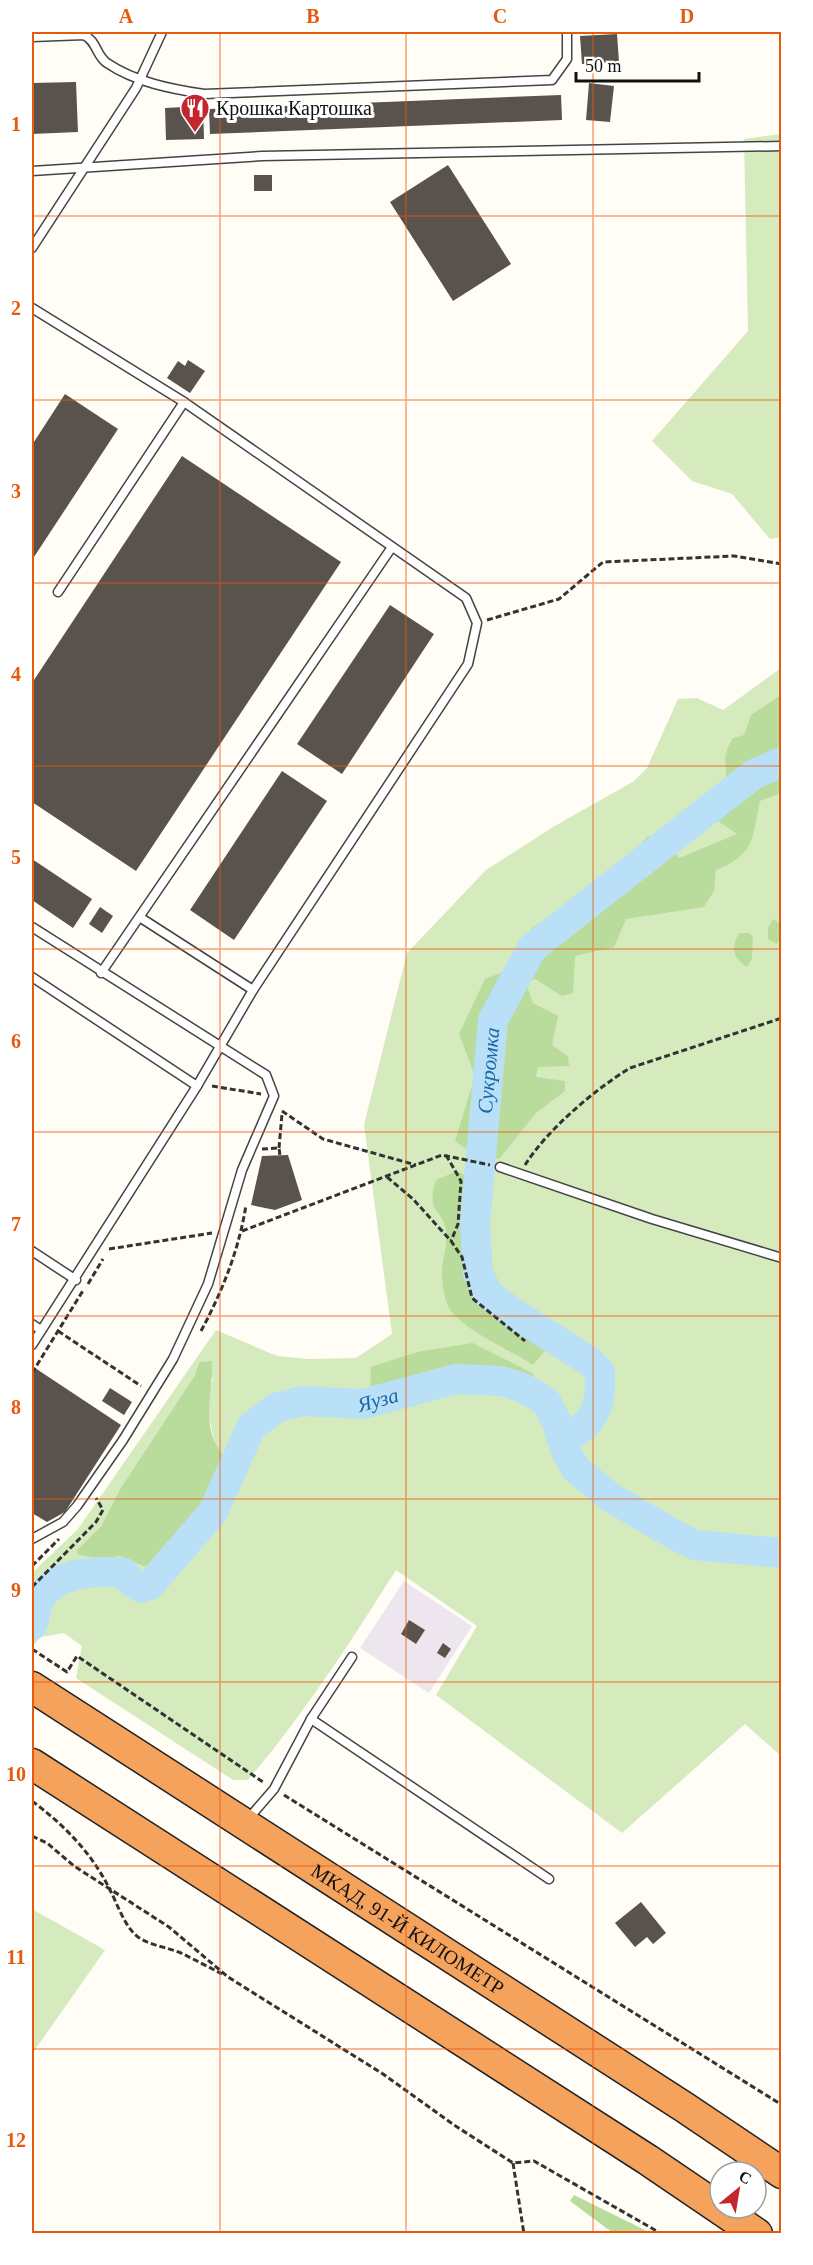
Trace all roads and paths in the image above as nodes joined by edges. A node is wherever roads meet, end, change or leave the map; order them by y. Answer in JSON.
{"nodes":[{"id":1,"x":162,"y":32,"type":"edge"},
{"id":2,"x":567,"y":32,"type":"edge"},
{"id":3,"x":32,"y":37,"type":"edge"},
{"id":4,"x":141,"y":79,"type":"junction"},
{"id":5,"x":782,"y":146,"type":"edge"},
{"id":6,"x":83,"y":169,"type":"junction"},
{"id":7,"x":32,"y":171,"type":"edge"},
{"id":8,"x":32,"y":248,"type":"edge"},
{"id":9,"x":32,"y":308,"type":"edge"},
{"id":10,"x":184,"y":402,"type":"junction"},
{"id":11,"x":392,"y":547,"type":"junction"},
{"id":12,"x":782,"y":564,"type":"edge"},
{"id":13,"x":58,"y":592,"type":"dead end"},
{"id":14,"x":477,"y":623,"type":"junction"},
{"id":15,"x":141,"y":918,"type":"junction"},
{"id":16,"x":32,"y":927,"type":"edge"},
{"id":17,"x":101,"y":973,"type":"junction"},
{"id":18,"x":32,"y":977,"type":"edge"},
{"id":19,"x":253,"y":990,"type":"junction"},
{"id":20,"x":782,"y":1018,"type":"edge"},
{"id":21,"x":220,"y":1047,"type":"junction"},
{"id":22,"x":197,"y":1086,"type":"junction"},
{"id":23,"x":212,"y":1086,"type":"dead end"},
{"id":24,"x":274,"y":1096,"type":"junction"},
{"id":25,"x":282,"y":1113,"type":"junction"},
{"id":26,"x":279,"y":1148,"type":"junction"},
{"id":27,"x":260,"y":1149,"type":"dead end"},
{"id":28,"x":449,"y":1155,"type":"junction"},
{"id":29,"x":280,"y":1156,"type":"dead end"},
{"id":30,"x":418,"y":1165,"type":"junction"},
{"id":31,"x":500,"y":1167,"type":"joint"},
{"id":32,"x":519,"y":1174,"type":"junction"},
{"id":33,"x":387,"y":1177,"type":"junction"},
{"id":34,"x":246,"y":1203,"type":"dead end"},
{"id":35,"x":224,"y":1231,"type":"junction"},
{"id":36,"x":242,"y":1231,"type":"junction"},
{"id":37,"x":451,"y":1241,"type":"junction"},
{"id":38,"x":109,"y":1250,"type":"dead end"},
{"id":39,"x":32,"y":1251,"type":"edge"},
{"id":40,"x":782,"y":1258,"type":"edge"},
{"id":41,"x":76,"y":1280,"type":"junction"},
{"id":42,"x":32,"y":1324,"type":"edge"},
{"id":43,"x":41,"y":1330,"type":"junction"},
{"id":44,"x":58,"y":1331,"type":"dead end"},
{"id":45,"x":525,"y":1341,"type":"dead end"},
{"id":46,"x":32,"y":1345,"type":"edge"},
{"id":47,"x":153,"y":1394,"type":"junction"},
{"id":48,"x":95,"y":1497,"type":"dead end"},
{"id":49,"x":32,"y":1539,"type":"edge"},
{"id":50,"x":32,"y":1587,"type":"edge"},
{"id":51,"x":32,"y":1649,"type":"edge"},
{"id":52,"x":352,"y":1656,"type":"dead end"},
{"id":53,"x":41,"y":1694,"type":"edge"},
{"id":54,"x":311,"y":1719,"type":"junction"},
{"id":55,"x":32,"y":1764,"type":"edge"},
{"id":56,"x":274,"y":1789,"type":"junction"},
{"id":57,"x":32,"y":1801,"type":"edge"},
{"id":58,"x":243,"y":1824,"type":"junction"},
{"id":59,"x":32,"y":1836,"type":"edge"},
{"id":60,"x":549,"y":1879,"type":"dead end"},
{"id":61,"x":111,"y":1890,"type":"junction"},
{"id":62,"x":230,"y":1978,"type":"junction"},
{"id":63,"x":782,"y":2105,"type":"edge"},
{"id":64,"x":513,"y":2163,"type":"junction"},
{"id":65,"x":782,"y":2173,"type":"edge"},
{"id":66,"x":524,"y":2234,"type":"edge"},
{"id":67,"x":662,"y":2234,"type":"edge"},
{"id":68,"x":757,"y":2234,"type":"edge"}],
"edges":[{"from":1,"to":4,"type":"lane"},
{"from":2,"to":4,"type":"lane"},
{"from":3,"to":4,"type":"lane"},
{"from":4,"to":6,"type":"lane"},
{"from":5,"to":6,"type":"lane"},
{"from":6,"to":7,"type":"lane"},
{"from":6,"to":8,"type":"lane"},
{"from":9,"to":10,"type":"lane"},
{"from":10,"to":11,"type":"lane"},
{"from":10,"to":13,"type":"lane"},
{"from":11,"to":14,"type":"lane"},
{"from":11,"to":15,"type":"lane"},
{"from":12,"to":14,"type":"path"},
{"from":14,"to":19,"type":"lane"},
{"from":15,"to":17,"type":"lane"},
{"from":15,"to":19,"type":"lane"},
{"from":16,"to":17,"type":"lane"},
{"from":17,"to":21,"type":"lane"},
{"from":18,"to":22,"type":"lane"},
{"from":19,"to":21,"type":"lane"},
{"from":20,"to":32,"type":"path"},
{"from":21,"to":22,"type":"lane"},
{"from":21,"to":24,"type":"lane"},
{"from":22,"to":41,"type":"lane"},
{"from":23,"to":24,"type":"path"},
{"from":24,"to":25,"type":"path"},
{"from":24,"to":35,"type":"lane"},
{"from":25,"to":26,"type":"path"},
{"from":25,"to":30,"type":"path"},
{"from":26,"to":27,"type":"path"},
{"from":26,"to":29,"type":"path"},
{"from":28,"to":30,"type":"path"},
{"from":28,"to":31,"type":"path"},
{"from":28,"to":37,"type":"path"},
{"from":30,"to":33,"type":"path"},
{"from":31,"to":32,"type":"lane"},
{"from":32,"to":40,"type":"lane"},
{"from":33,"to":36,"type":"path"},
{"from":33,"to":37,"type":"path"},
{"from":34,"to":36,"type":"path"},
{"from":35,"to":36,"type":"path"},
{"from":35,"to":38,"type":"path"},
{"from":35,"to":47,"type":"lane"},
{"from":37,"to":45,"type":"path"},
{"from":39,"to":41,"type":"lane"},
{"from":41,"to":43,"type":"lane"},
{"from":42,"to":43,"type":"lane"},
{"from":43,"to":46,"type":"lane"},
{"from":44,"to":47,"type":"path"},
{"from":47,"to":49,"type":"lane"},
{"from":48,"to":50,"type":"path"},
{"from":51,"to":56,"type":"path"},
{"from":52,"to":54,"type":"lane"},
{"from":53,"to":58,"type":"highway","name":"МКАД, 91-Й КИЛОМЕТР"},
{"from":54,"to":56,"type":"lane"},
{"from":54,"to":60,"type":"lane"},
{"from":55,"to":68,"type":"highway"},
{"from":56,"to":58,"type":"lane"},
{"from":56,"to":63,"type":"path"},
{"from":57,"to":61,"type":"path"},
{"from":58,"to":65,"type":"highway","name":"МКАД, 91-Й КИЛОМЕТР"},
{"from":59,"to":61,"type":"path"},
{"from":61,"to":62,"type":"path"},
{"from":61,"to":62,"type":"path"},
{"from":62,"to":64,"type":"path"},
{"from":64,"to":66,"type":"path"},
{"from":64,"to":67,"type":"path"}]}
